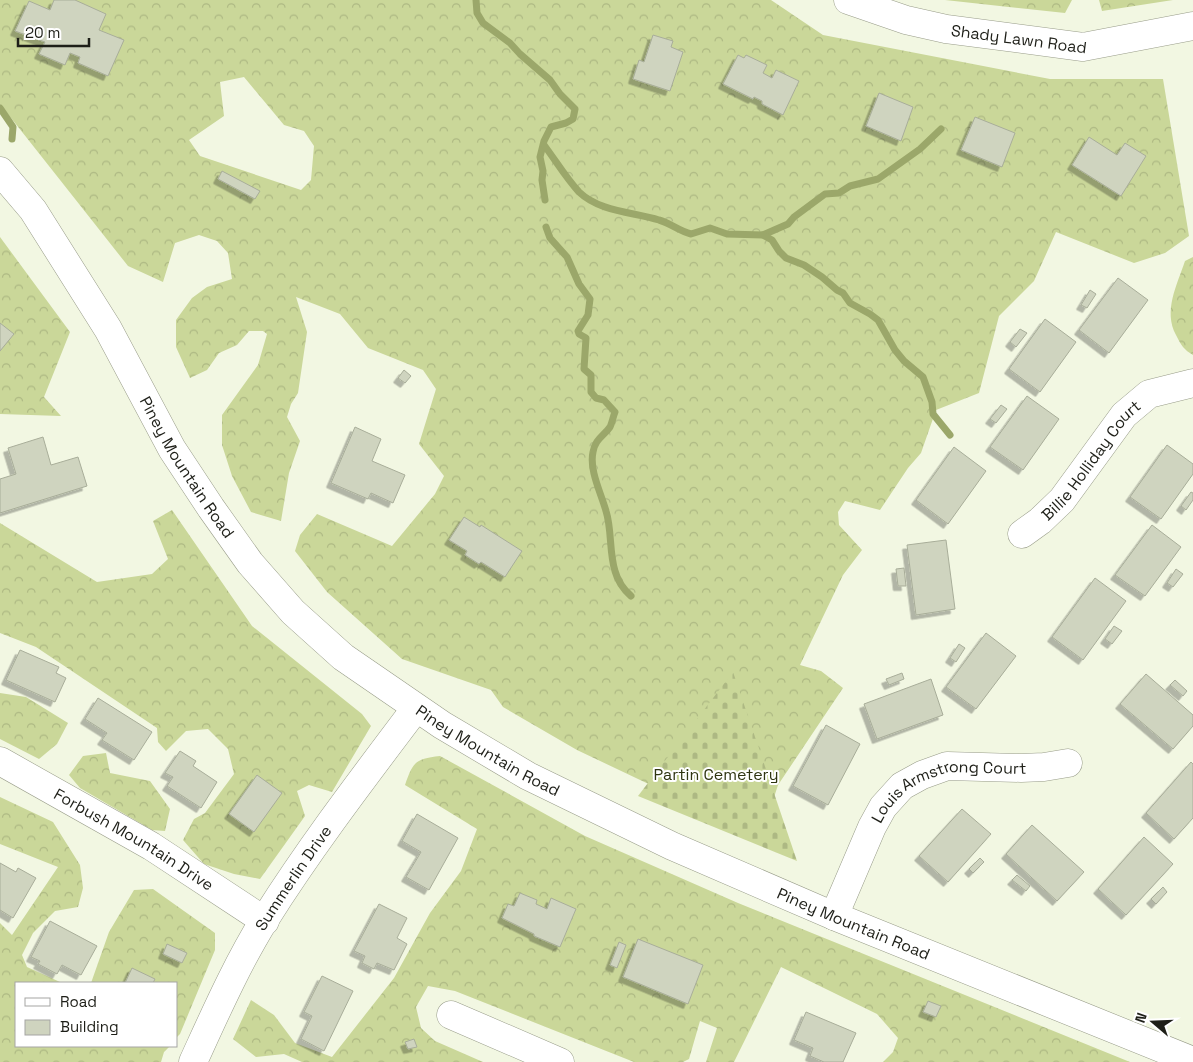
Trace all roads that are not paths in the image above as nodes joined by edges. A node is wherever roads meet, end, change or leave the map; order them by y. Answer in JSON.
{"nodes":[{"id":1,"x":861,"y":2,"type":"edge"},
{"id":2,"x":1193,"y":26,"type":"edge"},
{"id":3,"x":0,"y":171,"type":"edge"},
{"id":4,"x":1193,"y":383,"type":"edge"},
{"id":5,"x":1022,"y":534,"type":"dead end"},
{"id":6,"x":416,"y":708,"type":"junction"},
{"id":7,"x":0,"y":761,"type":"edge"},
{"id":8,"x":1068,"y":763,"type":"dead end"},
{"id":9,"x":834,"y":916,"type":"junction"},
{"id":10,"x":264,"y":921,"type":"junction"},
{"id":11,"x":451,"y":1016,"type":"dead end"},
{"id":12,"x":1193,"y":1061,"type":"edge"},
{"id":13,"x":193,"y":1062,"type":"edge"},
{"id":14,"x":560,"y":1062,"type":"edge"}],
"edges":[{"from":1,"to":2,"type":"street","name":"Shady Lawn Road"},
{"from":3,"to":6,"type":"street","name":"Piney Mountain Road"},
{"from":4,"to":5,"type":"street","name":"Billie Holliday Court"},
{"from":6,"to":9,"type":"street","name":"Piney Mountain Road"},
{"from":6,"to":10,"type":"street","name":"Summerlin Drive"},
{"from":7,"to":10,"type":"street","name":"Forbush Mountain Drive"},
{"from":8,"to":9,"type":"street","name":"Louis Armstrong Court"},
{"from":9,"to":12,"type":"street","name":"Piney Mountain Road"},
{"from":10,"to":13,"type":"street","name":"Summerlin Drive"},
{"from":11,"to":14,"type":"street"}]}
